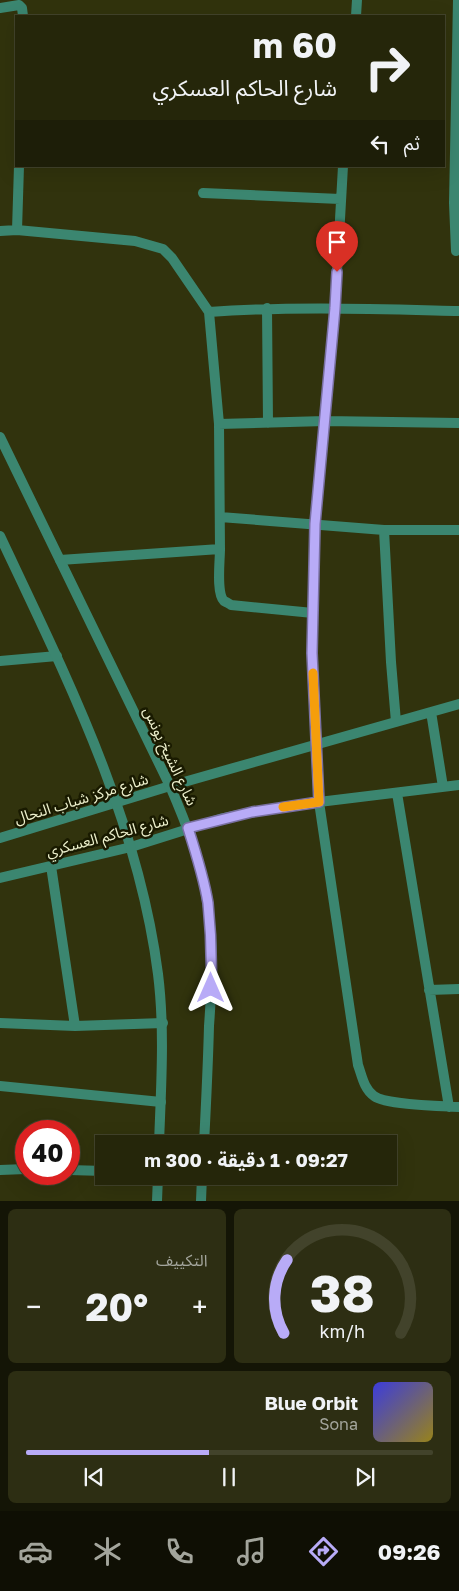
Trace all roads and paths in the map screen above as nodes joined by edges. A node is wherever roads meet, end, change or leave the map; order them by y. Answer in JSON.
{"nodes":[{"id":1,"x":357,"y":0,"type":"edge"},
{"id":2,"x":458,"y":0,"type":"edge"},
{"id":3,"x":0,"y":8,"type":"edge"},
{"id":4,"x":23,"y":15,"type":"edge"},
{"id":5,"x":356,"y":15,"type":"edge"},
{"id":6,"x":19,"y":167,"type":"edge"},
{"id":7,"x":343,"y":167,"type":"edge"},
{"id":8,"x":203,"y":193,"type":"dead end"},
{"id":9,"x":340,"y":199,"type":"junction"},
{"id":10,"x":0,"y":230,"type":"edge"},
{"id":11,"x":17,"y":230,"type":"junction"},
{"id":12,"x":456,"y":250,"type":"dead end"},
{"id":13,"x":267,"y":308,"type":"junction"},
{"id":14,"x":335,"y":308,"type":"junction"},
{"id":15,"x":459,"y":311,"type":"edge"},
{"id":16,"x":209,"y":312,"type":"junction"},
{"id":17,"x":325,"y":421,"type":"junction"},
{"id":18,"x":268,"y":423,"type":"junction"},
{"id":19,"x":459,"y":423,"type":"edge"},
{"id":20,"x":219,"y":424,"type":"junction"},
{"id":21,"x":0,"y":437,"type":"edge"},
{"id":22,"x":220,"y":517,"type":"junction"},
{"id":23,"x":315,"y":524,"type":"junction"},
{"id":24,"x":384,"y":530,"type":"junction"},
{"id":25,"x":459,"y":530,"type":"edge"},
{"id":26,"x":0,"y":536,"type":"edge"},
{"id":27,"x":220,"y":549,"type":"junction"},
{"id":28,"x":60,"y":560,"type":"junction"},
{"id":29,"x":313,"y":613,"type":"junction"},
{"id":30,"x":57,"y":656,"type":"junction"},
{"id":31,"x":0,"y":661,"type":"edge"},
{"id":32,"x":459,"y":704,"type":"edge"},
{"id":33,"x":431,"y":712,"type":"junction"},
{"id":34,"x":396,"y":722,"type":"junction"},
{"id":35,"x":315,"y":745,"type":"junction"},
{"id":36,"x":459,"y":785,"type":"edge"},
{"id":37,"x":170,"y":786,"type":"junction"},
{"id":38,"x":443,"y":787,"type":"junction"},
{"id":39,"x":397,"y":793,"type":"junction"},
{"id":40,"x":319,"y":802,"type":"junction"},
{"id":41,"x":116,"y":803,"type":"junction"},
{"id":42,"x":188,"y":828,"type":"junction"},
{"id":43,"x":0,"y":838,"type":"edge"},
{"id":44,"x":131,"y":847,"type":"junction"},
{"id":45,"x":51,"y":866,"type":"junction"},
{"id":46,"x":0,"y":878,"type":"edge"},
{"id":47,"x":459,"y":989,"type":"edge"},
{"id":48,"x":430,"y":990,"type":"junction"},
{"id":49,"x":163,"y":1023,"type":"junction"},
{"id":50,"x":0,"y":1024,"type":"edge"},
{"id":51,"x":75,"y":1026,"type":"junction"},
{"id":52,"x":0,"y":1086,"type":"edge"},
{"id":53,"x":161,"y":1102,"type":"junction"},
{"id":54,"x":454,"y":1107,"type":"edge"},
{"id":55,"x":159,"y":1135,"type":"edge"},
{"id":56,"x":204,"y":1135,"type":"edge"},
{"id":57,"x":0,"y":1170,"type":"edge"},
{"id":58,"x":15,"y":1170,"type":"edge"},
{"id":59,"x":80,"y":1170,"type":"edge"},
{"id":60,"x":95,"y":1171,"type":"edge"},
{"id":61,"x":158,"y":1185,"type":"edge"},
{"id":62,"x":202,"y":1185,"type":"edge"},
{"id":63,"x":157,"y":1201,"type":"edge"},
{"id":64,"x":201,"y":1201,"type":"edge"}],
"edges":[{"from":1,"to":5,"type":"street"},
{"from":2,"to":12,"type":"street"},
{"from":3,"to":4,"type":"street"},
{"from":6,"to":11,"type":"street"},
{"from":7,"to":9,"type":"street"},
{"from":8,"to":9,"type":"street"},
{"from":9,"to":14,"type":"street"},
{"from":10,"to":11,"type":"street"},
{"from":11,"to":16,"type":"street"},
{"from":13,"to":14,"type":"street"},
{"from":13,"to":16,"type":"street"},
{"from":13,"to":18,"type":"street"},
{"from":14,"to":15,"type":"street"},
{"from":14,"to":17,"type":"street"},
{"from":16,"to":20,"type":"street"},
{"from":17,"to":18,"type":"street"},
{"from":17,"to":19,"type":"street"},
{"from":17,"to":23,"type":"street"},
{"from":18,"to":20,"type":"street"},
{"from":20,"to":22,"type":"street"},
{"from":21,"to":28,"type":"street","name":"شارع الشيخ يونس"},
{"from":22,"to":23,"type":"street"},
{"from":22,"to":27,"type":"street"},
{"from":23,"to":24,"type":"street"},
{"from":23,"to":29,"type":"street"},
{"from":24,"to":25,"type":"street"},
{"from":24,"to":34,"type":"street"},
{"from":26,"to":30,"type":"street"},
{"from":27,"to":28,"type":"street"},
{"from":27,"to":29,"type":"street"},
{"from":28,"to":37,"type":"street","name":"شارع الشيخ يونس"},
{"from":29,"to":35,"type":"street"},
{"from":30,"to":31,"type":"street"},
{"from":30,"to":41,"type":"street"},
{"from":32,"to":33,"type":"street","name":"شارع مركز شباب النحال"},
{"from":33,"to":34,"type":"street","name":"شارع مركز شباب النحال"},
{"from":33,"to":38,"type":"street"},
{"from":34,"to":35,"type":"street","name":"شارع مركز شباب النحال"},
{"from":35,"to":37,"type":"street","name":"شارع مركز شباب النحال"},
{"from":35,"to":40,"type":"street"},
{"from":36,"to":38,"type":"street","name":"شارع الحاكم العسكري"},
{"from":37,"to":41,"type":"street","name":"شارع مركز شباب النحال"},
{"from":37,"to":42,"type":"street","name":"شارع الشيخ يونس"},
{"from":38,"to":39,"type":"street","name":"شارع الحاكم العسكري"},
{"from":39,"to":40,"type":"street","name":"شارع الحاكم العسكري"},
{"from":39,"to":48,"type":"street"},
{"from":40,"to":42,"type":"street","name":"شارع الحاكم العسكري"},
{"from":40,"to":54,"type":"street"},
{"from":41,"to":43,"type":"street","name":"شارع مركز شباب النحال"},
{"from":41,"to":44,"type":"street"},
{"from":42,"to":44,"type":"street","name":"شارع الحاكم العسكري"},
{"from":42,"to":56,"type":"street","name":"شارع الشيخ يونس"},
{"from":44,"to":45,"type":"street","name":"شارع الحاكم العسكري"},
{"from":44,"to":49,"type":"street"},
{"from":45,"to":46,"type":"street","name":"شارع الحاكم العسكري"},
{"from":45,"to":51,"type":"street"},
{"from":47,"to":48,"type":"street"},
{"from":48,"to":54,"type":"street"},
{"from":49,"to":51,"type":"street"},
{"from":49,"to":53,"type":"street"},
{"from":50,"to":51,"type":"street"},
{"from":52,"to":53,"type":"street"},
{"from":53,"to":55,"type":"street"},
{"from":57,"to":58,"type":"street"},
{"from":59,"to":60,"type":"street"},
{"from":61,"to":63,"type":"street"},
{"from":62,"to":64,"type":"street"}]}
